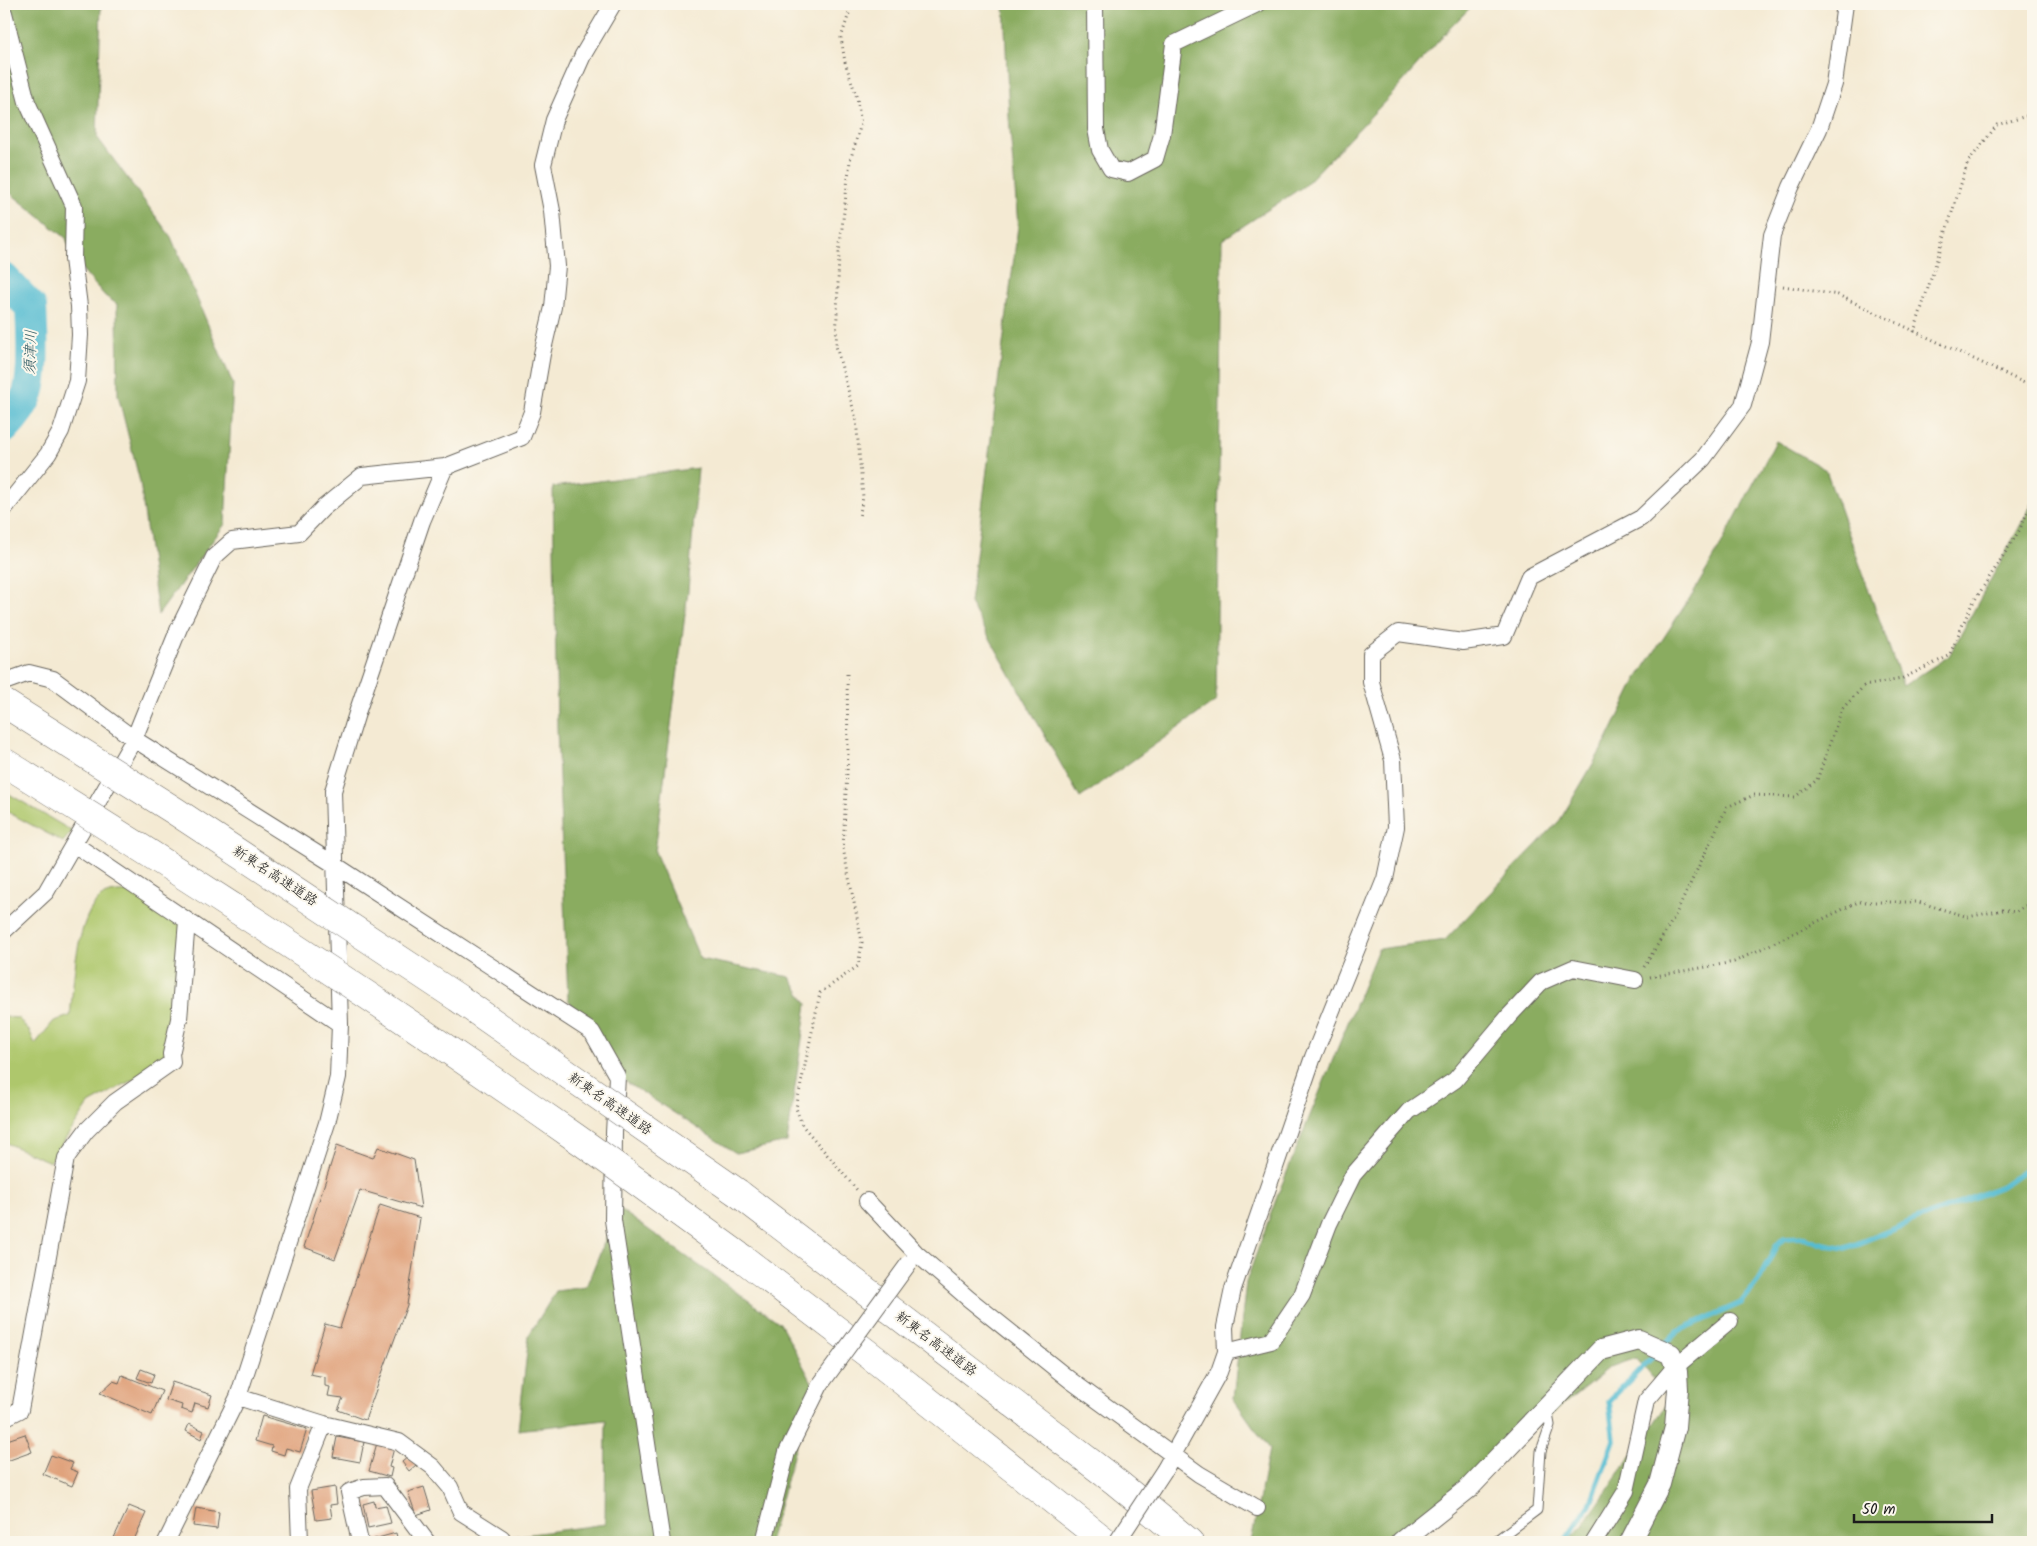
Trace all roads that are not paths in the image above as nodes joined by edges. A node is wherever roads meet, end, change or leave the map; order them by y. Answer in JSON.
{"nodes":[{"id":1,"x":613,"y":4,"type":"edge"},
{"id":2,"x":1095,"y":4,"type":"edge"},
{"id":3,"x":1257,"y":4,"type":"edge"},
{"id":4,"x":1845,"y":4,"type":"edge"},
{"id":5,"x":4,"y":13,"type":"edge"},
{"id":6,"x":444,"y":467,"type":"junction"},
{"id":7,"x":4,"y":509,"type":"edge"},
{"id":8,"x":4,"y":682,"type":"edge"},
{"id":9,"x":4,"y":704,"type":"edge"},
{"id":10,"x":134,"y":738,"type":"junction"},
{"id":11,"x":4,"y":762,"type":"edge"},
{"id":12,"x":74,"y":844,"type":"junction"},
{"id":13,"x":335,"y":865,"type":"junction"},
{"id":14,"x":187,"y":921,"type":"junction"},
{"id":15,"x":4,"y":931,"type":"edge"},
{"id":16,"x":1635,"y":980,"type":"road end"},
{"id":17,"x":340,"y":1024,"type":"junction"},
{"id":18,"x":867,"y":1201,"type":"road end"},
{"id":19,"x":912,"y":1258,"type":"junction"},
{"id":20,"x":1730,"y":1321,"type":"dead end"},
{"id":21,"x":1226,"y":1352,"type":"junction"},
{"id":22,"x":1673,"y":1361,"type":"junction"},
{"id":23,"x":238,"y":1397,"type":"junction"},
{"id":24,"x":1546,"y":1406,"type":"junction"},
{"id":25,"x":4,"y":1418,"type":"edge"},
{"id":26,"x":324,"y":1424,"type":"junction"},
{"id":27,"x":1169,"y":1463,"type":"junction"},
{"id":28,"x":1257,"y":1508,"type":"dead end"},
{"id":29,"x":502,"y":1538,"type":"dead end"},
{"id":30,"x":166,"y":1542,"type":"edge"},
{"id":31,"x":300,"y":1542,"type":"edge"},
{"id":32,"x":360,"y":1542,"type":"edge"},
{"id":33,"x":427,"y":1542,"type":"edge"},
{"id":34,"x":662,"y":1542,"type":"edge"},
{"id":35,"x":764,"y":1542,"type":"edge"},
{"id":36,"x":1106,"y":1542,"type":"edge"},
{"id":37,"x":1117,"y":1542,"type":"edge"},
{"id":38,"x":1188,"y":1542,"type":"edge"},
{"id":39,"x":1401,"y":1542,"type":"edge"},
{"id":40,"x":1494,"y":1542,"type":"edge"},
{"id":41,"x":1594,"y":1542,"type":"edge"},
{"id":42,"x":1630,"y":1542,"type":"edge"}],
"edges":[{"from":1,"to":6,"type":"street"},
{"from":2,"to":3,"type":"street"},
{"from":4,"to":21,"type":"street"},
{"from":5,"to":7,"type":"street"},
{"from":6,"to":10,"type":"street"},
{"from":6,"to":13,"type":"street"},
{"from":8,"to":10,"type":"street"},
{"from":9,"to":38,"type":"highway","name":"新東名高速道路","bridge":true},
{"from":10,"to":12,"type":"street"},
{"from":10,"to":13,"type":"street"},
{"from":11,"to":36,"type":"highway","bridge":true},
{"from":12,"to":14,"type":"street"},
{"from":12,"to":15,"type":"street"},
{"from":13,"to":17,"type":"street"},
{"from":13,"to":34,"type":"street"},
{"from":14,"to":17,"type":"street"},
{"from":14,"to":25,"type":"street"},
{"from":16,"to":21,"type":"street"},
{"from":17,"to":23,"type":"street"},
{"from":18,"to":19,"type":"street"},
{"from":19,"to":27,"type":"street"},
{"from":19,"to":35,"type":"street","bridge":true},
{"from":20,"to":22,"type":"street"},
{"from":21,"to":27,"type":"street"},
{"from":22,"to":24,"type":"street"},
{"from":22,"to":41,"type":"street"},
{"from":22,"to":42,"type":"street"},
{"from":23,"to":26,"type":"street"},
{"from":23,"to":30,"type":"street"},
{"from":24,"to":39,"type":"street"},
{"from":24,"to":40,"type":"lane"},
{"from":26,"to":29,"type":"street"},
{"from":26,"to":31,"type":"street"},
{"from":27,"to":28,"type":"street"},
{"from":27,"to":37,"type":"street","bridge":true},
{"from":32,"to":33,"type":"street"}]}
